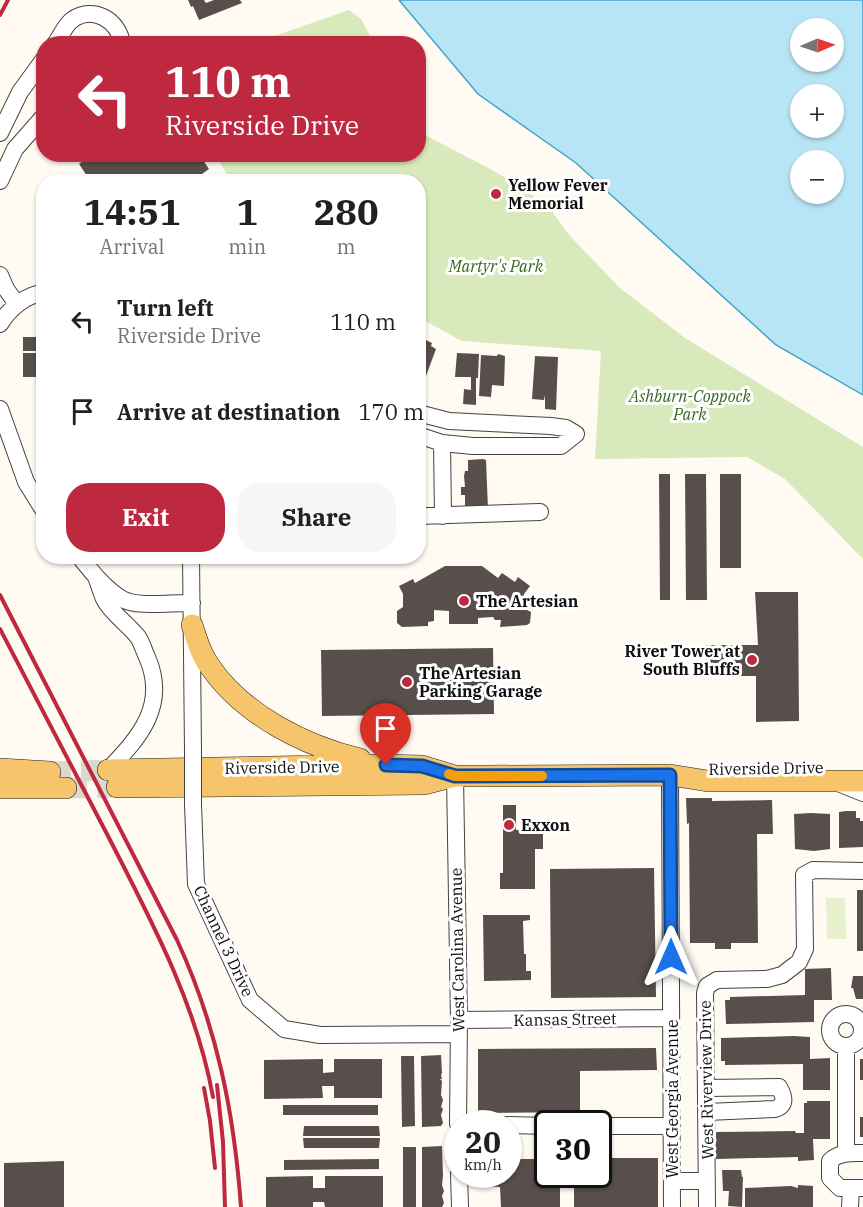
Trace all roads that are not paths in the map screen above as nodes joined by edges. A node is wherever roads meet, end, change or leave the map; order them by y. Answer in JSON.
{"nodes":[{"id":1,"x":61,"y":36,"type":"edge"},
{"id":2,"x":120,"y":36,"type":"edge"},
{"id":3,"x":36,"y":70,"type":"edge"},
{"id":4,"x":36,"y":125,"type":"edge"},
{"id":5,"x":0,"y":133,"type":"edge"},
{"id":6,"x":0,"y":181,"type":"edge"},
{"id":7,"x":0,"y":275,"type":"edge"},
{"id":8,"x":36,"y":293,"type":"edge"},
{"id":9,"x":17,"y":304,"type":"junction"},
{"id":10,"x":0,"y":324,"type":"edge"},
{"id":11,"x":0,"y":409,"type":"edge"},
{"id":12,"x":426,"y":415,"type":"edge"},
{"id":13,"x":426,"y":438,"type":"edge"},
{"id":14,"x":442,"y":443,"type":"junction"},
{"id":15,"x":36,"y":499,"type":"edge"},
{"id":16,"x":540,"y":512,"type":"dead end"},
{"id":17,"x":426,"y":516,"type":"edge"},
{"id":18,"x":443,"y":516,"type":"junction"},
{"id":19,"x":85,"y":564,"type":"edge"},
{"id":20,"x":190,"y":564,"type":"edge"},
{"id":21,"x":96,"y":577,"type":"junction"},
{"id":22,"x":192,"y":603,"type":"junction"},
{"id":23,"x":192,"y":625,"type":"junction"},
{"id":24,"x":386,"y":765,"type":"junction"},
{"id":25,"x":863,"y":766,"type":"edge"},
{"id":26,"x":0,"y":769,"type":"edge"},
{"id":27,"x":50,"y":772,"type":"tunnel mouth"},
{"id":28,"x":670,"y":775,"type":"junction"},
{"id":29,"x":455,"y":776,"type":"junction"},
{"id":30,"x":113,"y":779,"type":"junction"},
{"id":31,"x":835,"y":781,"type":"junction"},
{"id":32,"x":863,"y":781,"type":"edge"},
{"id":33,"x":0,"y":788,"type":"edge"},
{"id":34,"x":66,"y":788,"type":"tunnel mouth"},
{"id":35,"x":863,"y":793,"type":"edge"},
{"id":36,"x":863,"y":871,"type":"edge"},
{"id":37,"x":671,"y":1018,"type":"junction"},
{"id":38,"x":458,"y":1027,"type":"junction"},
{"id":39,"x":863,"y":1031,"type":"edge"},
{"id":40,"x":846,"y":1047,"type":"junction"},
{"id":41,"x":706,"y":1088,"type":"junction"},
{"id":42,"x":458,"y":1110,"type":"edge"},
{"id":43,"x":707,"y":1112,"type":"junction"},
{"id":44,"x":612,"y":1126,"type":"edge"},
{"id":45,"x":672,"y":1126,"type":"junction"},
{"id":46,"x":854,"y":1153,"type":"edge"},
{"id":47,"x":672,"y":1181,"type":"junction"},
{"id":48,"x":707,"y":1181,"type":"junction"},
{"id":49,"x":459,"y":1188,"type":"edge"},
{"id":50,"x":857,"y":1188,"type":"edge"},
{"id":51,"x":460,"y":1207,"type":"edge"},
{"id":52,"x":672,"y":1207,"type":"edge"},
{"id":53,"x":707,"y":1207,"type":"edge"},
{"id":54,"x":850,"y":1207,"type":"edge"}],
"edges":[{"from":1,"to":2,"type":"street"},
{"from":3,"to":5,"type":"street"},
{"from":4,"to":6,"type":"street"},
{"from":7,"to":9,"type":"street"},
{"from":8,"to":9,"type":"street"},
{"from":9,"to":10,"type":"street"},
{"from":11,"to":15,"type":"street"},
{"from":12,"to":14,"type":"street"},
{"from":13,"to":14,"type":"street"},
{"from":14,"to":18,"type":"street"},
{"from":16,"to":18,"type":"street"},
{"from":17,"to":18,"type":"street"},
{"from":19,"to":21,"type":"street"},
{"from":20,"to":22,"type":"street","name":"Channel 3 Drive"},
{"from":21,"to":22,"type":"street"},
{"from":21,"to":30,"type":"street"},
{"from":22,"to":23,"type":"street","name":"Channel 3 Drive"},
{"from":23,"to":24,"type":"main road"},
{"from":23,"to":38,"type":"street","name":"Channel 3 Drive","bridge":true},
{"from":24,"to":29,"type":"main road","name":"Riverside Drive"},
{"from":24,"to":30,"type":"main road","name":"Riverside Drive"},
{"from":25,"to":28,"type":"main road","name":"Riverside Drive"},
{"from":26,"to":27,"type":"main road"},
{"from":28,"to":29,"type":"main road","name":"Riverside Drive"},
{"from":28,"to":31,"type":"main road","name":"Riverside Drive"},
{"from":28,"to":37,"type":"street","name":"West Georgia Avenue"},
{"from":29,"to":30,"type":"main road","name":"Riverside Drive"},
{"from":29,"to":38,"type":"street","name":"West Carolina Avenue"},
{"from":31,"to":32,"type":"main road","name":"Riverside Drive"},
{"from":31,"to":35,"type":"street"},
{"from":33,"to":34,"type":"main road"},
{"from":36,"to":41,"type":"street","name":"West Riverview Drive"},
{"from":37,"to":38,"type":"street","name":"Kansas Street"},
{"from":37,"to":45,"type":"street","name":"West Georgia Avenue"},
{"from":38,"to":42,"type":"street","name":"West Carolina Avenue"},
{"from":39,"to":40,"type":"street"},
{"from":39,"to":40,"type":"street"},
{"from":40,"to":46,"type":"street"},
{"from":41,"to":43,"type":"street","name":"West Riverview Drive"},
{"from":41,"to":43,"type":"street"},
{"from":43,"to":48,"type":"street","name":"West Riverview Drive"},
{"from":44,"to":45,"type":"street"},
{"from":45,"to":47,"type":"street","name":"West Georgia Avenue"},
{"from":46,"to":50,"type":"street"},
{"from":47,"to":48,"type":"street"},
{"from":47,"to":52,"type":"street","name":"West Georgia Avenue"},
{"from":48,"to":53,"type":"street","name":"West Riverview Drive"},
{"from":49,"to":51,"type":"street"},
{"from":50,"to":54,"type":"street"}]}
